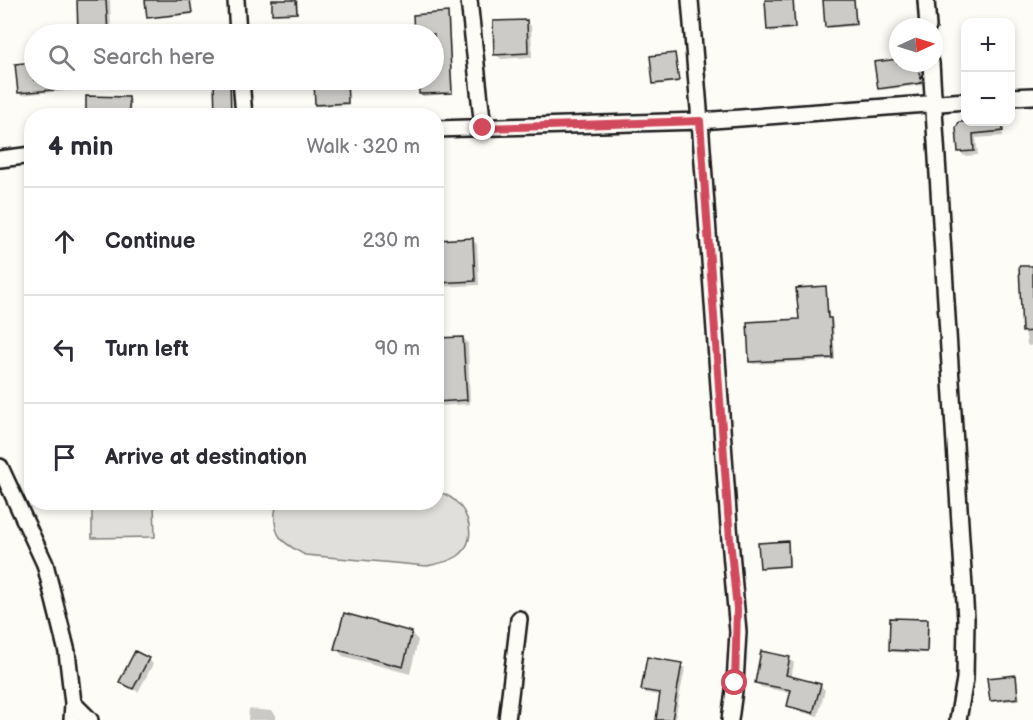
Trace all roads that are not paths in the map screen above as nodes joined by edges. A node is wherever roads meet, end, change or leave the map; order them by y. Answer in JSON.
{"nodes":[{"id":1,"x":236,"y":0,"type":"edge"},
{"id":2,"x":469,"y":0,"type":"edge"},
{"id":3,"x":690,"y":0,"type":"edge"},
{"id":4,"x":926,"y":0,"type":"edge"},
{"id":5,"x":927,"y":18,"type":"edge"},
{"id":6,"x":237,"y":24,"type":"edge"},
{"id":7,"x":932,"y":72,"type":"edge"},
{"id":8,"x":242,"y":90,"type":"edge"},
{"id":9,"x":1033,"y":96,"type":"edge"},
{"id":10,"x":1015,"y":98,"type":"edge"},
{"id":11,"x":961,"y":101,"type":"edge"},
{"id":12,"x":934,"y":103,"type":"junction"},
{"id":13,"x":243,"y":108,"type":"edge"},
{"id":14,"x":700,"y":121,"type":"junction"},
{"id":15,"x":483,"y":128,"type":"junction"},
{"id":16,"x":444,"y":129,"type":"edge"},
{"id":17,"x":24,"y":156,"type":"edge"},
{"id":18,"x":0,"y":159,"type":"edge"},
{"id":19,"x":0,"y":467,"type":"edge"},
{"id":20,"x":519,"y":619,"type":"dead end"},
{"id":21,"x":73,"y":703,"type":"junction"},
{"id":22,"x":72,"y":720,"type":"edge"},
{"id":23,"x":90,"y":720,"type":"edge"},
{"id":24,"x":507,"y":720,"type":"edge"},
{"id":25,"x":730,"y":720,"type":"edge"},
{"id":26,"x":958,"y":720,"type":"edge"}],
"edges":[{"from":1,"to":6,"type":"street"},
{"from":2,"to":15,"type":"street"},
{"from":3,"to":14,"type":"street"},
{"from":4,"to":5,"type":"street"},
{"from":7,"to":12,"type":"street"},
{"from":8,"to":13,"type":"street"},
{"from":9,"to":10,"type":"street"},
{"from":11,"to":12,"type":"street"},
{"from":12,"to":14,"type":"street"},
{"from":12,"to":26,"type":"street"},
{"from":14,"to":15,"type":"street"},
{"from":14,"to":25,"type":"street"},
{"from":15,"to":16,"type":"street"},
{"from":17,"to":18,"type":"street"},
{"from":19,"to":21,"type":"street"},
{"from":20,"to":24,"type":"street"},
{"from":21,"to":22,"type":"street"},
{"from":21,"to":23,"type":"street"}]}
